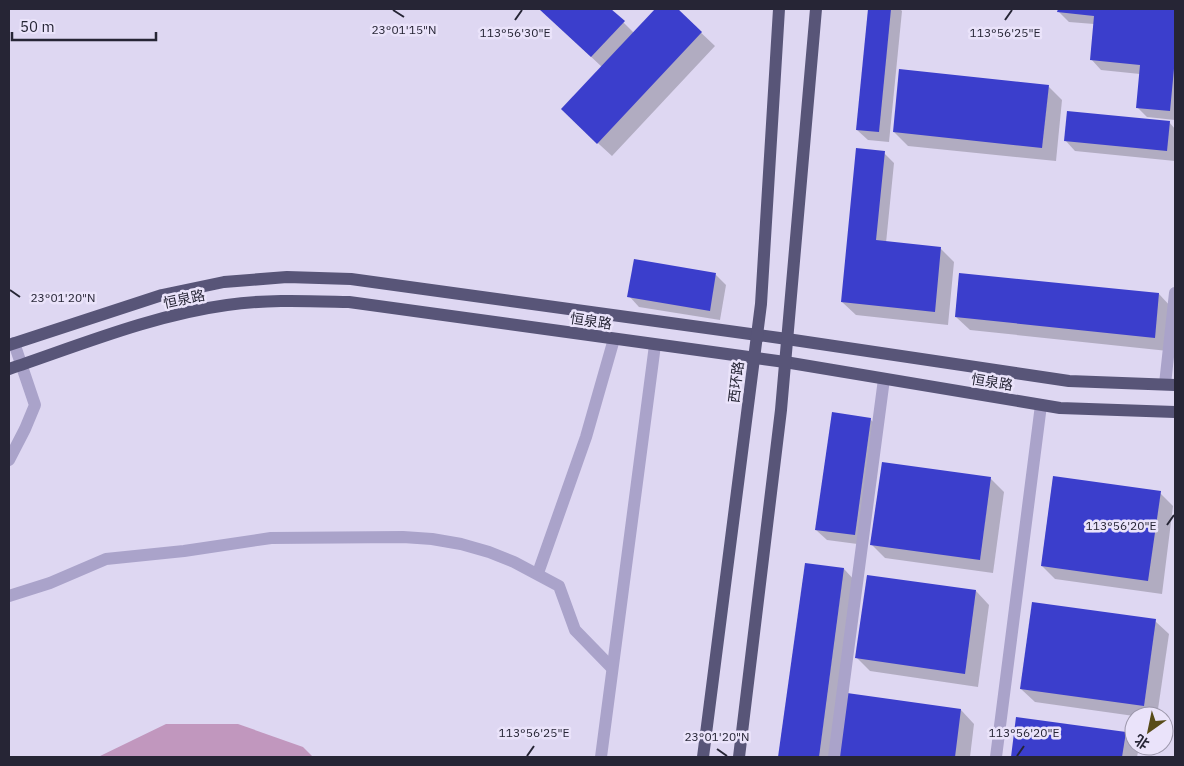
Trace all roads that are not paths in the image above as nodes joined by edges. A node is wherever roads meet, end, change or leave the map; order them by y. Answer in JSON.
{"nodes":[{"id":1,"x":779,"y":9,"type":"edge"},
{"id":2,"x":816,"y":9,"type":"edge"},
{"id":3,"x":1175,"y":293,"type":"edge"},
{"id":4,"x":757,"y":335,"type":"junction"},
{"id":5,"x":614,"y":339,"type":"junction"},
{"id":6,"x":787,"y":339,"type":"junction"},
{"id":7,"x":12,"y":344,"type":"edge"},
{"id":8,"x":655,"y":345,"type":"junction"},
{"id":9,"x":754,"y":358,"type":"junction"},
{"id":10,"x":785,"y":362,"type":"junction"},
{"id":11,"x":21,"y":365,"type":"junction"},
{"id":12,"x":9,"y":369,"type":"edge"},
{"id":13,"x":884,"y":380,"type":"junction"},
{"id":14,"x":1170,"y":384,"type":"edge"},
{"id":15,"x":1041,"y":405,"type":"junction"},
{"id":16,"x":1175,"y":412,"type":"edge"},
{"id":17,"x":9,"y":460,"type":"edge"},
{"id":18,"x":538,"y":574,"type":"junction"},
{"id":19,"x":9,"y":596,"type":"edge"},
{"id":20,"x":612,"y":668,"type":"junction"},
{"id":21,"x":601,"y":757,"type":"edge"},
{"id":22,"x":703,"y":757,"type":"edge"},
{"id":23,"x":740,"y":757,"type":"edge"},
{"id":24,"x":834,"y":757,"type":"edge"},
{"id":25,"x":996,"y":757,"type":"edge"}],
"edges":[{"from":1,"to":4,"type":"main road","name":"西环路"},
{"from":2,"to":6,"type":"main road"},
{"from":3,"to":14,"type":"street"},
{"from":4,"to":6,"type":"main road","name":"恒泉路"},
{"from":4,"to":7,"type":"main road","name":"恒泉路"},
{"from":4,"to":9,"type":"main road","name":"西环路"},
{"from":5,"to":8,"type":"main road","name":"恒泉路"},
{"from":5,"to":11,"type":"main road","name":"恒泉路"},
{"from":5,"to":18,"type":"street"},
{"from":6,"to":10,"type":"main road"},
{"from":6,"to":14,"type":"main road","name":"恒泉路"},
{"from":7,"to":11,"type":"street"},
{"from":8,"to":9,"type":"main road","name":"恒泉路"},
{"from":8,"to":20,"type":"street"},
{"from":9,"to":10,"type":"main road","name":"恒泉路"},
{"from":9,"to":22,"type":"main road","name":"西环路"},
{"from":10,"to":13,"type":"main road","name":"恒泉路"},
{"from":10,"to":23,"type":"main road"},
{"from":11,"to":12,"type":"main road","name":"恒泉路"},
{"from":11,"to":17,"type":"street"},
{"from":13,"to":15,"type":"main road","name":"恒泉路"},
{"from":13,"to":24,"type":"street"},
{"from":15,"to":16,"type":"main road","name":"恒泉路"},
{"from":15,"to":25,"type":"street"},
{"from":18,"to":19,"type":"street"},
{"from":18,"to":20,"type":"street"},
{"from":20,"to":21,"type":"street"}]}
